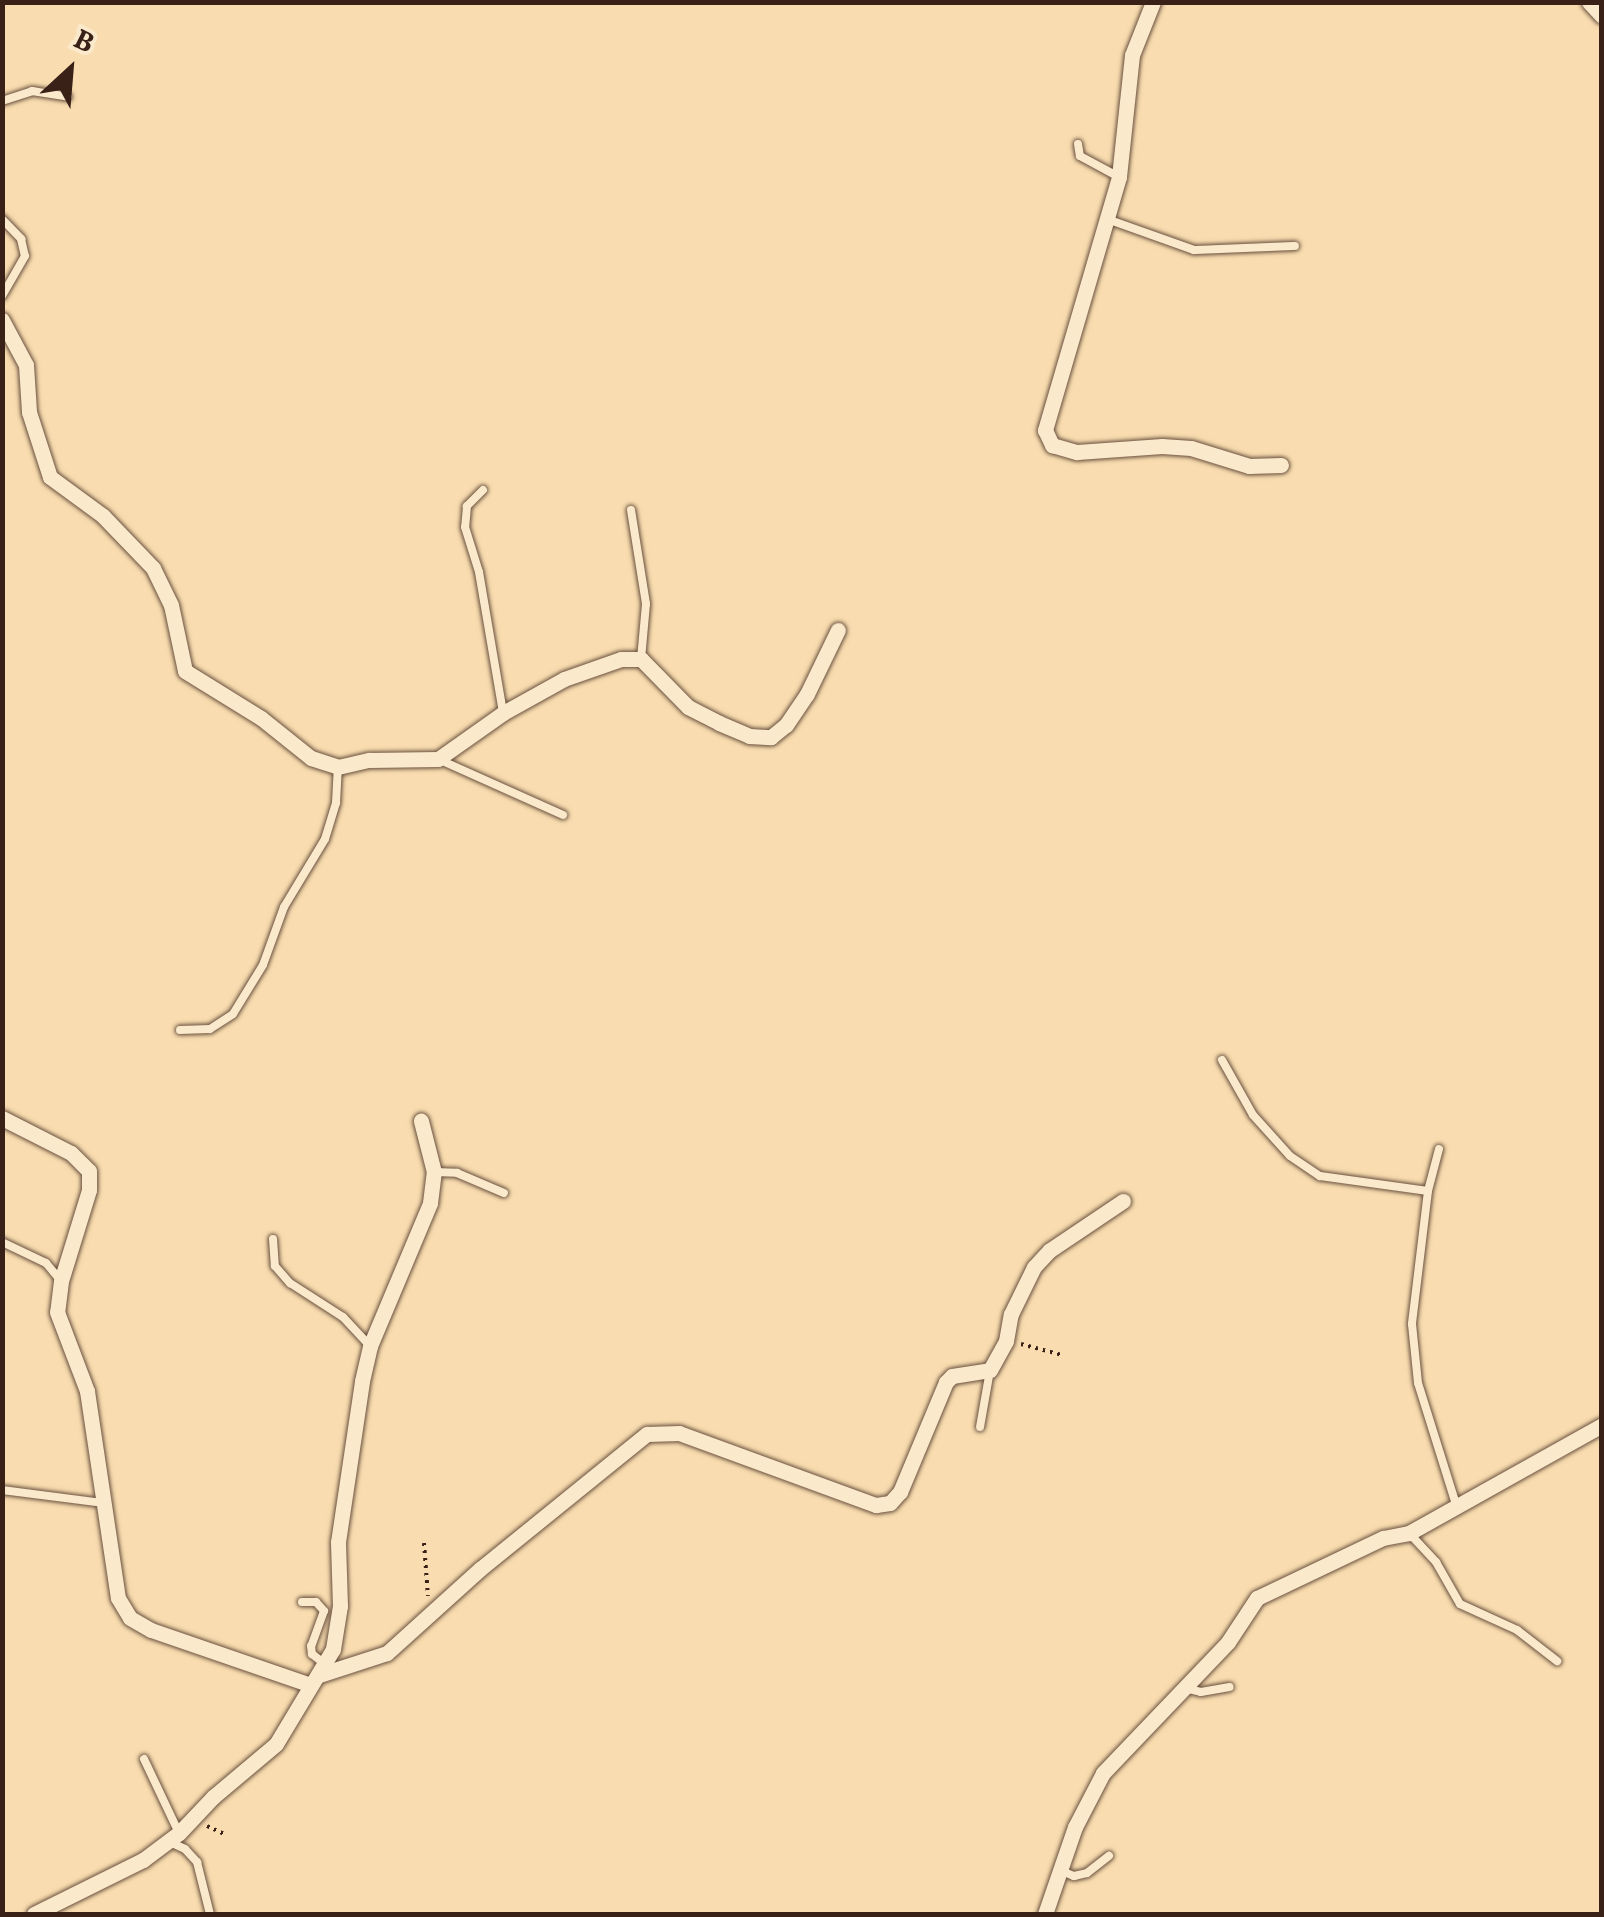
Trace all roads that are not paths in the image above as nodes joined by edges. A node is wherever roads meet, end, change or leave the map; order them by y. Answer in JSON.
{"nodes":[{"id":1,"x":1153,"y":2,"type":"edge"},
{"id":2,"x":1589,"y":2,"type":"edge"},
{"id":3,"x":1602,"y":16,"type":"edge"},
{"id":4,"x":68,"y":97,"type":"dead end"},
{"id":5,"x":2,"y":101,"type":"edge"},
{"id":6,"x":1078,"y":144,"type":"dead end"},
{"id":7,"x":1119,"y":176,"type":"junction"},
{"id":8,"x":2,"y":219,"type":"edge"},
{"id":9,"x":1108,"y":219,"type":"junction"},
{"id":10,"x":1295,"y":246,"type":"dead end"},
{"id":11,"x":2,"y":296,"type":"edge"},
{"id":12,"x":2,"y":320,"type":"edge"},
{"id":13,"x":1281,"y":465,"type":"dead end"},
{"id":14,"x":483,"y":490,"type":"dead end"},
{"id":15,"x":631,"y":510,"type":"dead end"},
{"id":16,"x":838,"y":630,"type":"dead end"},
{"id":17,"x":641,"y":659,"type":"junction"},
{"id":18,"x":503,"y":713,"type":"junction"},
{"id":19,"x":438,"y":759,"type":"junction"},
{"id":20,"x":338,"y":766,"type":"junction"},
{"id":21,"x":562,"y":816,"type":"dead end"},
{"id":22,"x":180,"y":1030,"type":"dead end"},
{"id":23,"x":1222,"y":1060,"type":"dead end"},
{"id":24,"x":2,"y":1118,"type":"edge"},
{"id":25,"x":421,"y":1120,"type":"dead end"},
{"id":26,"x":1440,"y":1149,"type":"dead end"},
{"id":27,"x":434,"y":1172,"type":"junction"},
{"id":28,"x":1428,"y":1191,"type":"junction"},
{"id":29,"x":504,"y":1193,"type":"dead end"},
{"id":30,"x":1123,"y":1201,"type":"dead end"},
{"id":31,"x":274,"y":1239,"type":"dead end"},
{"id":32,"x":2,"y":1242,"type":"edge"},
{"id":33,"x":60,"y":1281,"type":"junction"},
{"id":34,"x":370,"y":1346,"type":"junction"},
{"id":35,"x":990,"y":1370,"type":"junction"},
{"id":36,"x":1602,"y":1425,"type":"edge"},
{"id":37,"x":980,"y":1427,"type":"dead end"},
{"id":38,"x":2,"y":1490,"type":"edge"},
{"id":39,"x":104,"y":1502,"type":"junction"},
{"id":40,"x":1456,"y":1504,"type":"junction"},
{"id":41,"x":1409,"y":1533,"type":"junction"},
{"id":42,"x":302,"y":1602,"type":"dead end"},
{"id":43,"x":1556,"y":1661,"type":"dead end"},
{"id":44,"x":318,"y":1674,"type":"junction"},
{"id":45,"x":1181,"y":1686,"type":"junction"},
{"id":46,"x":1230,"y":1688,"type":"dead end"},
{"id":47,"x":144,"y":1759,"type":"dead end"},
{"id":48,"x":173,"y":1837,"type":"junction"},
{"id":49,"x":1109,"y":1856,"type":"dead end"},
{"id":50,"x":1062,"y":1872,"type":"junction"},
{"id":51,"x":34,"y":1914,"type":"edge"},
{"id":52,"x":210,"y":1914,"type":"edge"},
{"id":53,"x":1045,"y":1914,"type":"edge"}],
"edges":[{"from":1,"to":7,"type":"street"},
{"from":2,"to":3,"type":"street"},
{"from":4,"to":5,"type":"lane"},
{"from":6,"to":7,"type":"lane"},
{"from":7,"to":9,"type":"street"},
{"from":8,"to":11,"type":"lane"},
{"from":9,"to":10,"type":"lane"},
{"from":9,"to":13,"type":"street"},
{"from":12,"to":20,"type":"street"},
{"from":14,"to":18,"type":"lane"},
{"from":15,"to":17,"type":"lane"},
{"from":16,"to":17,"type":"street"},
{"from":17,"to":18,"type":"street"},
{"from":18,"to":19,"type":"street"},
{"from":19,"to":20,"type":"street"},
{"from":19,"to":21,"type":"lane"},
{"from":20,"to":22,"type":"lane"},
{"from":23,"to":28,"type":"lane"},
{"from":24,"to":33,"type":"street"},
{"from":25,"to":27,"type":"street"},
{"from":26,"to":28,"type":"lane"},
{"from":27,"to":29,"type":"lane"},
{"from":27,"to":34,"type":"street"},
{"from":28,"to":40,"type":"lane"},
{"from":30,"to":35,"type":"street"},
{"from":31,"to":34,"type":"lane"},
{"from":32,"to":33,"type":"lane"},
{"from":33,"to":39,"type":"street"},
{"from":34,"to":44,"type":"street"},
{"from":35,"to":37,"type":"lane"},
{"from":35,"to":44,"type":"street"},
{"from":36,"to":40,"type":"street"},
{"from":38,"to":39,"type":"lane"},
{"from":39,"to":44,"type":"street"},
{"from":40,"to":41,"type":"street"},
{"from":41,"to":43,"type":"lane"},
{"from":41,"to":45,"type":"street"},
{"from":42,"to":44,"type":"lane"},
{"from":44,"to":48,"type":"street"},
{"from":45,"to":46,"type":"lane"},
{"from":45,"to":50,"type":"street"},
{"from":47,"to":48,"type":"lane"},
{"from":48,"to":51,"type":"street"},
{"from":48,"to":52,"type":"lane"},
{"from":49,"to":50,"type":"lane"},
{"from":50,"to":53,"type":"street"}]}
